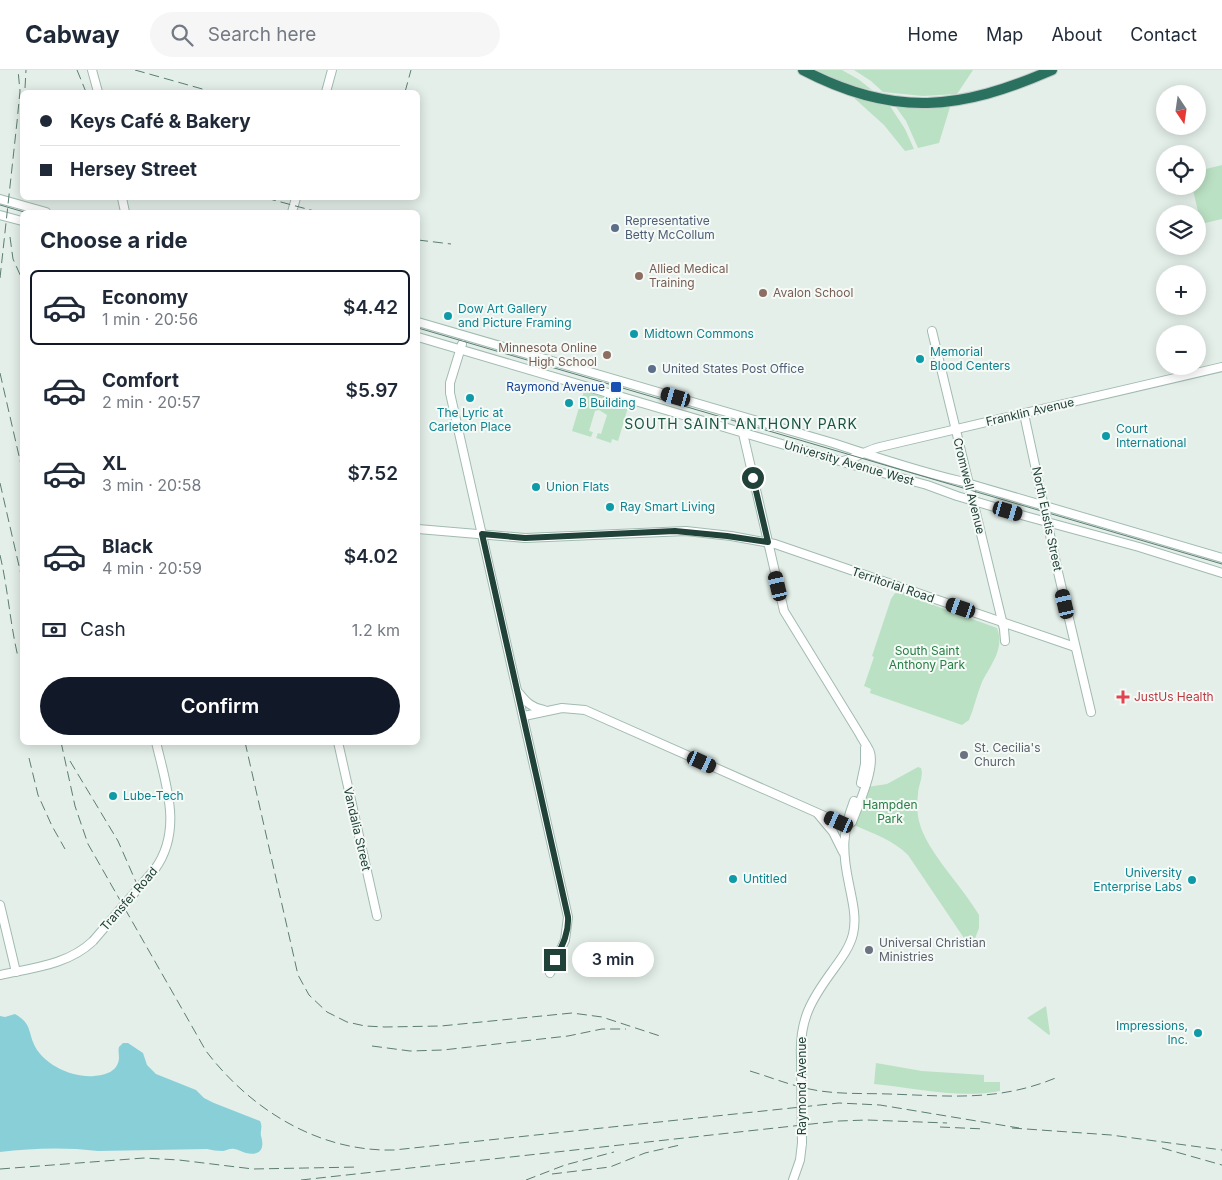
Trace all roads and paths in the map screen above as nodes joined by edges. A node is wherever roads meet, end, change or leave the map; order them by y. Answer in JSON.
{"nodes":[{"id":1,"x":92,"y":70,"type":"edge"},
{"id":2,"x":332,"y":70,"type":"edge"},
{"id":3,"x":803,"y":70,"type":"edge"},
{"id":4,"x":1052,"y":70,"type":"edge"},
{"id":5,"x":97,"y":90,"type":"edge"},
{"id":6,"x":327,"y":90,"type":"edge"},
{"id":7,"x":0,"y":199,"type":"edge"},
{"id":8,"x":39,"y":210,"type":"edge"},
{"id":9,"x":0,"y":215,"type":"edge"},
{"id":10,"x":20,"y":220,"type":"edge"},
{"id":11,"x":420,"y":323,"type":"edge"},
{"id":12,"x":932,"y":331,"type":"dead end"},
{"id":13,"x":420,"y":337,"type":"edge"},
{"id":14,"x":461,"y":347,"type":"junction"},
{"id":15,"x":1222,"y":368,"type":"edge"},
{"id":16,"x":1024,"y":414,"type":"junction"},
{"id":17,"x":739,"y":416,"type":"junction"},
{"id":18,"x":955,"y":429,"type":"junction"},
{"id":19,"x":743,"y":432,"type":"junction"},
{"id":20,"x":862,"y":453,"type":"junction"},
{"id":21,"x":841,"y":462,"type":"junction"},
{"id":22,"x":969,"y":484,"type":"junction"},
{"id":23,"x":974,"y":500,"type":"junction"},
{"id":24,"x":1044,"y":506,"type":"junction"},
{"id":25,"x":1047,"y":522,"type":"junction"},
{"id":26,"x":420,"y":529,"type":"edge"},
{"id":27,"x":482,"y":534,"type":"junction"},
{"id":28,"x":768,"y":542,"type":"junction"},
{"id":29,"x":1222,"y":558,"type":"edge"},
{"id":30,"x":1222,"y":574,"type":"edge"},
{"id":31,"x":1001,"y":621,"type":"junction"},
{"id":32,"x":1005,"y":641,"type":"dead end"},
{"id":33,"x":1075,"y":646,"type":"junction"},
{"id":34,"x":517,"y":690,"type":"junction"},
{"id":35,"x":548,"y":711,"type":"junction"},
{"id":36,"x":1091,"y":712,"type":"dead end"},
{"id":37,"x":524,"y":716,"type":"junction"},
{"id":38,"x":157,"y":745,"type":"edge"},
{"id":39,"x":339,"y":745,"type":"edge"},
{"id":40,"x":816,"y":812,"type":"junction"},
{"id":41,"x":847,"y":826,"type":"junction"},
{"id":42,"x":844,"y":856,"type":"junction"},
{"id":43,"x":0,"y":905,"type":"edge"},
{"id":44,"x":377,"y":916,"type":"dead end"},
{"id":45,"x":5,"y":927,"type":"junction"},
{"id":46,"x":0,"y":936,"type":"edge"},
{"id":47,"x":16,"y":972,"type":"junction"},
{"id":48,"x":550,"y":973,"type":"dead end"},
{"id":49,"x":0,"y":976,"type":"edge"},
{"id":50,"x":793,"y":1180,"type":"edge"}],
"edges":[{"from":1,"to":5,"type":"street"},
{"from":2,"to":6,"type":"street"},
{"from":3,"to":4,"type":"highway"},
{"from":7,"to":8,"type":"street"},
{"from":9,"to":10,"type":"street"},
{"from":11,"to":17,"type":"street","name":"University Avenue West"},
{"from":12,"to":18,"type":"street","name":"Cromwell Avenue"},
{"from":13,"to":14,"type":"street","name":"University Avenue West"},
{"from":14,"to":19,"type":"street","name":"University Avenue West"},
{"from":14,"to":27,"type":"street"},
{"from":15,"to":16,"type":"street","name":"Franklin Avenue"},
{"from":16,"to":18,"type":"street","name":"Franklin Avenue"},
{"from":16,"to":24,"type":"street","name":"North Eustis Street"},
{"from":17,"to":19,"type":"street","name":"Raymond Avenue"},
{"from":17,"to":20,"type":"street","name":"University Avenue West"},
{"from":18,"to":20,"type":"street","name":"Franklin Avenue"},
{"from":18,"to":22,"type":"street","name":"Cromwell Avenue"},
{"from":19,"to":21,"type":"street","name":"University Avenue West"},
{"from":19,"to":28,"type":"street","name":"Raymond Avenue"},
{"from":20,"to":21,"type":"street","name":"Franklin Avenue"},
{"from":20,"to":22,"type":"street","name":"University Avenue West"},
{"from":21,"to":23,"type":"street","name":"University Avenue West"},
{"from":22,"to":23,"type":"street","name":"Cromwell Avenue"},
{"from":22,"to":24,"type":"street","name":"University Avenue West"},
{"from":23,"to":25,"type":"street","name":"University Avenue West"},
{"from":23,"to":31,"type":"street","name":"Cromwell Avenue"},
{"from":24,"to":25,"type":"street","name":"North Eustis Street"},
{"from":24,"to":29,"type":"street","name":"University Avenue West"},
{"from":25,"to":30,"type":"street","name":"University Avenue West"},
{"from":25,"to":33,"type":"street","name":"North Eustis Street"},
{"from":26,"to":27,"type":"street","name":"Territorial Road"},
{"from":27,"to":28,"type":"street","name":"Territorial Road"},
{"from":27,"to":34,"type":"street"},
{"from":28,"to":31,"type":"street","name":"Territorial Road"},
{"from":28,"to":41,"type":"street","name":"Raymond Avenue"},
{"from":31,"to":32,"type":"street","name":"Cromwell Avenue"},
{"from":31,"to":33,"type":"street","name":"Territorial Road"},
{"from":33,"to":36,"type":"street","name":"North Eustis Street"},
{"from":34,"to":35,"type":"street"},
{"from":34,"to":37,"type":"street"},
{"from":35,"to":37,"type":"street"},
{"from":35,"to":40,"type":"street"},
{"from":37,"to":48,"type":"street"},
{"from":38,"to":47,"type":"street","name":"Transfer Road","bridge":true},
{"from":39,"to":44,"type":"street","name":"Vandalia Street"},
{"from":40,"to":41,"type":"street"},
{"from":40,"to":42,"type":"street"},
{"from":41,"to":42,"type":"street","name":"Raymond Avenue"},
{"from":42,"to":50,"type":"street","name":"Raymond Avenue","bridge":true},
{"from":43,"to":45,"type":"street"},
{"from":45,"to":46,"type":"street"},
{"from":45,"to":47,"type":"street"},
{"from":47,"to":49,"type":"street","name":"Transfer Road"}]}
